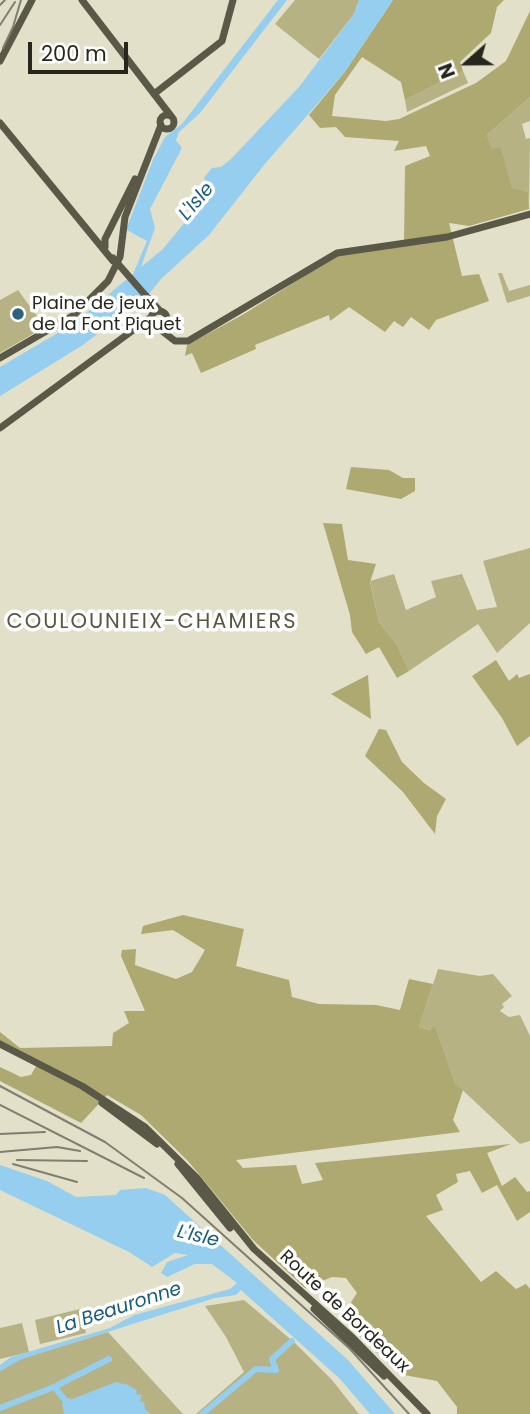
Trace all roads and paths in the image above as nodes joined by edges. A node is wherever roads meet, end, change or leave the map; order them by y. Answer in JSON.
{"nodes":[{"id":1,"x":32,"y":0,"type":"edge"},
{"id":2,"x":82,"y":0,"type":"edge"},
{"id":3,"x":233,"y":0,"type":"edge"},
{"id":4,"x":0,"y":61,"type":"edge"},
{"id":5,"x":157,"y":97,"type":"junction"},
{"id":6,"x":167,"y":116,"type":"junction"},
{"id":7,"x":0,"y":122,"type":"edge"},
{"id":8,"x":164,"y":127,"type":"junction"},
{"id":9,"x":147,"y":157,"type":"junction"},
{"id":10,"x":530,"y":214,"type":"edge"},
{"id":11,"x":104,"y":245,"type":"junction"},
{"id":12,"x":145,"y":297,"type":"junction"},
{"id":13,"x":160,"y":311,"type":"junction"},
{"id":14,"x":151,"y":316,"type":"junction"},
{"id":15,"x":159,"y":326,"type":"junction"},
{"id":16,"x":133,"y":330,"type":"junction"},
{"id":17,"x":29,"y":341,"type":"junction"},
{"id":18,"x":0,"y":358,"type":"edge"},
{"id":19,"x":0,"y":428,"type":"edge"},
{"id":20,"x":0,"y":1046,"type":"edge"},
{"id":21,"x":237,"y":1234,"type":"junction"},
{"id":22,"x":421,"y":1414,"type":"edge"},
{"id":23,"x":427,"y":1414,"type":"edge"}],
"edges":[{"from":1,"to":4,"type":"main road"},
{"from":2,"to":5,"type":"main road"},
{"from":3,"to":5,"type":"main road"},
{"from":5,"to":6,"type":"main road"},
{"from":6,"to":8,"type":"main road"},
{"from":6,"to":8,"type":"main road"},
{"from":7,"to":11,"type":"main road"},
{"from":8,"to":9,"type":"main road"},
{"from":9,"to":11,"type":"main road"},
{"from":9,"to":17,"type":"main road"},
{"from":10,"to":15,"type":"main road"},
{"from":11,"to":12,"type":"main road","bridge":true},
{"from":11,"to":17,"type":"main road"},
{"from":12,"to":13,"type":"main road"},
{"from":12,"to":14,"type":"main road"},
{"from":13,"to":14,"type":"main road"},
{"from":13,"to":15,"type":"main road"},
{"from":14,"to":15,"type":"main road"},
{"from":14,"to":16,"type":"main road"},
{"from":15,"to":16,"type":"main road"},
{"from":16,"to":19,"type":"main road"},
{"from":17,"to":18,"type":"main road"},
{"from":20,"to":21,"type":"main road"},
{"from":21,"to":22,"type":"main road","name":"Route de Bordeaux"},
{"from":21,"to":23,"type":"main road","name":"Route de Bordeaux"}]}
